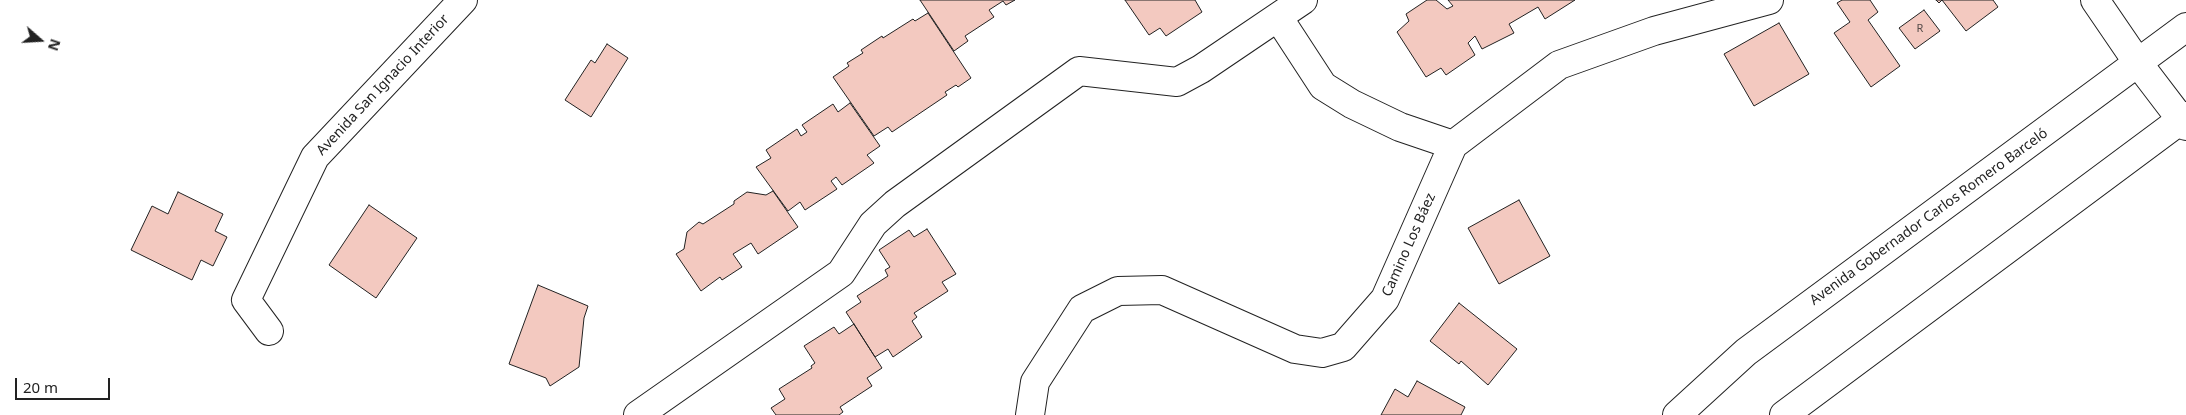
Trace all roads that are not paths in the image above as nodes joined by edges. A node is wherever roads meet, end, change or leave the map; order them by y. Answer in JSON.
{"nodes":[{"id":1,"x":463,"y":0,"type":"edge"},
{"id":2,"x":1303,"y":0,"type":"edge"},
{"id":3,"x":1769,"y":0,"type":"edge"},
{"id":4,"x":2096,"y":0,"type":"edge"},
{"id":5,"x":1278,"y":17,"type":"junction"},
{"id":6,"x":2186,"y":27,"type":"edge"},
{"id":7,"x":2138,"y":63,"type":"junction"},
{"id":8,"x":2184,"y":121,"type":"edge"},
{"id":9,"x":1453,"y":145,"type":"junction"},
{"id":10,"x":270,"y":331,"type":"dead end"},
{"id":11,"x":638,"y":415,"type":"edge"},
{"id":12,"x":1030,"y":415,"type":"edge"},
{"id":13,"x":1677,"y":415,"type":"edge"},
{"id":14,"x":1784,"y":415,"type":"edge"}],
"edges":[{"from":1,"to":10,"type":"street","name":"Avenida San Ignacio Interior"},
{"from":2,"to":5,"type":"street"},
{"from":3,"to":9,"type":"street","name":"Camino Los Báez"},
{"from":4,"to":7,"type":"street"},
{"from":5,"to":9,"type":"street"},
{"from":5,"to":11,"type":"street"},
{"from":6,"to":7,"type":"street","name":"Avenida Gobernador Carlos Romero Barceló"},
{"from":7,"to":8,"type":"street"},
{"from":7,"to":13,"type":"street","name":"Avenida Gobernador Carlos Romero Barceló"},
{"from":8,"to":14,"type":"street"},
{"from":9,"to":12,"type":"street","name":"Camino Los Báez"}]}
